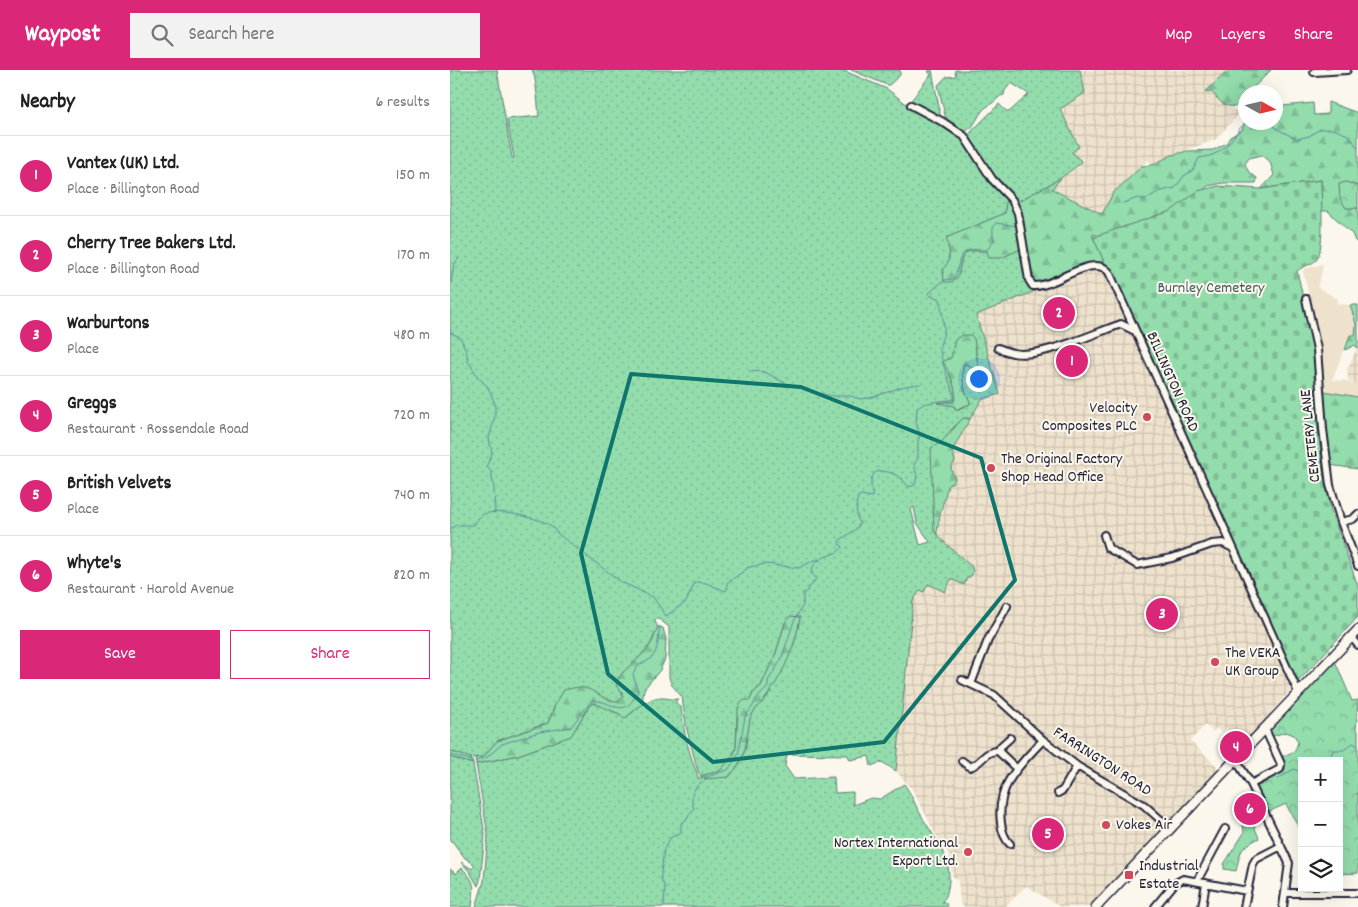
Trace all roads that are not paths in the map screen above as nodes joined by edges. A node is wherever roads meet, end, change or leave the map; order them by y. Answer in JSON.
{"nodes":[{"id":1,"x":1347,"y":70,"type":"edge"},
{"id":2,"x":1314,"y":72,"type":"dead end"},
{"id":3,"x":911,"y":105,"type":"dead end"},
{"id":4,"x":1306,"y":299,"type":"dead end"},
{"id":5,"x":1134,"y":330,"type":"junction"},
{"id":6,"x":998,"y":348,"type":"dead end"},
{"id":7,"x":1358,"y":514,"type":"edge"},
{"id":8,"x":1341,"y":522,"type":"junction"},
{"id":9,"x":1104,"y":535,"type":"dead end"},
{"id":10,"x":1233,"y":548,"type":"junction"},
{"id":11,"x":1358,"y":566,"type":"edge"},
{"id":12,"x":1007,"y":606,"type":"dead end"},
{"id":13,"x":1354,"y":633,"type":"edge"},
{"id":14,"x":1358,"y":645,"type":"edge"},
{"id":15,"x":962,"y":680,"type":"dead end"},
{"id":16,"x":970,"y":684,"type":"junction"},
{"id":17,"x":1298,"y":692,"type":"junction"},
{"id":18,"x":1265,"y":730,"type":"junction"},
{"id":19,"x":1010,"y":738,"type":"dead end"},
{"id":20,"x":1043,"y":740,"type":"junction"},
{"id":21,"x":998,"y":751,"type":"junction"},
{"id":22,"x":1236,"y":760,"type":"junction"},
{"id":23,"x":962,"y":761,"type":"dead end"},
{"id":24,"x":1077,"y":766,"type":"junction"},
{"id":25,"x":1017,"y":769,"type":"junction"},
{"id":26,"x":1252,"y":784,"type":"junction"},
{"id":27,"x":1058,"y":793,"type":"dead end"},
{"id":28,"x":1170,"y":829,"type":"junction"},
{"id":29,"x":1225,"y":830,"type":"dead end"},
{"id":30,"x":1010,"y":844,"type":"dead end"},
{"id":31,"x":1281,"y":846,"type":"junction"},
{"id":32,"x":1197,"y":881,"type":"junction"},
{"id":33,"x":1206,"y":883,"type":"junction"},
{"id":34,"x":1247,"y":891,"type":"junction"},
{"id":35,"x":1285,"y":893,"type":"junction"},
{"id":36,"x":1358,"y":893,"type":"edge"},
{"id":37,"x":1096,"y":907,"type":"edge"},
{"id":38,"x":1154,"y":907,"type":"edge"},
{"id":39,"x":1202,"y":907,"type":"edge"},
{"id":40,"x":1244,"y":907,"type":"edge"},
{"id":41,"x":1283,"y":907,"type":"edge"}],
"edges":[{"from":1,"to":2,"type":"street"},
{"from":3,"to":5,"type":"street"},
{"from":4,"to":8,"type":"street","name":"CEMETERY LANE"},
{"from":5,"to":6,"type":"street","name":"BILLINGTON ROAD"},
{"from":5,"to":10,"type":"street","name":"BILLINGTON ROAD"},
{"from":7,"to":8,"type":"street"},
{"from":8,"to":11,"type":"street","name":"CEMETERY LANE"},
{"from":9,"to":10,"type":"street"},
{"from":10,"to":17,"type":"street","name":"BILLINGTON ROAD"},
{"from":12,"to":16,"type":"street"},
{"from":13,"to":14,"type":"street"},
{"from":13,"to":17,"type":"highway"},
{"from":15,"to":16,"type":"street","name":"FARRINGTON ROAD"},
{"from":16,"to":20,"type":"street","name":"FARRINGTON ROAD"},
{"from":17,"to":18,"type":"highway"},
{"from":18,"to":22,"type":"highway"},
{"from":18,"to":26,"type":"street"},
{"from":19,"to":21,"type":"street"},
{"from":20,"to":24,"type":"street","name":"FARRINGTON ROAD"},
{"from":20,"to":25,"type":"street"},
{"from":21,"to":23,"type":"street"},
{"from":21,"to":25,"type":"street"},
{"from":22,"to":26,"type":"street"},
{"from":22,"to":28,"type":"highway"},
{"from":24,"to":27,"type":"street"},
{"from":24,"to":28,"type":"street","name":"FARRINGTON ROAD"},
{"from":25,"to":30,"type":"street"},
{"from":26,"to":31,"type":"street"},
{"from":28,"to":37,"type":"highway"},
{"from":29,"to":32,"type":"street"},
{"from":31,"to":34,"type":"street"},
{"from":31,"to":35,"type":"street"},
{"from":32,"to":33,"type":"street"},
{"from":32,"to":38,"type":"street"},
{"from":33,"to":34,"type":"street"},
{"from":33,"to":39,"type":"street"},
{"from":34,"to":40,"type":"street"},
{"from":35,"to":36,"type":"street"},
{"from":35,"to":41,"type":"street"}]}
